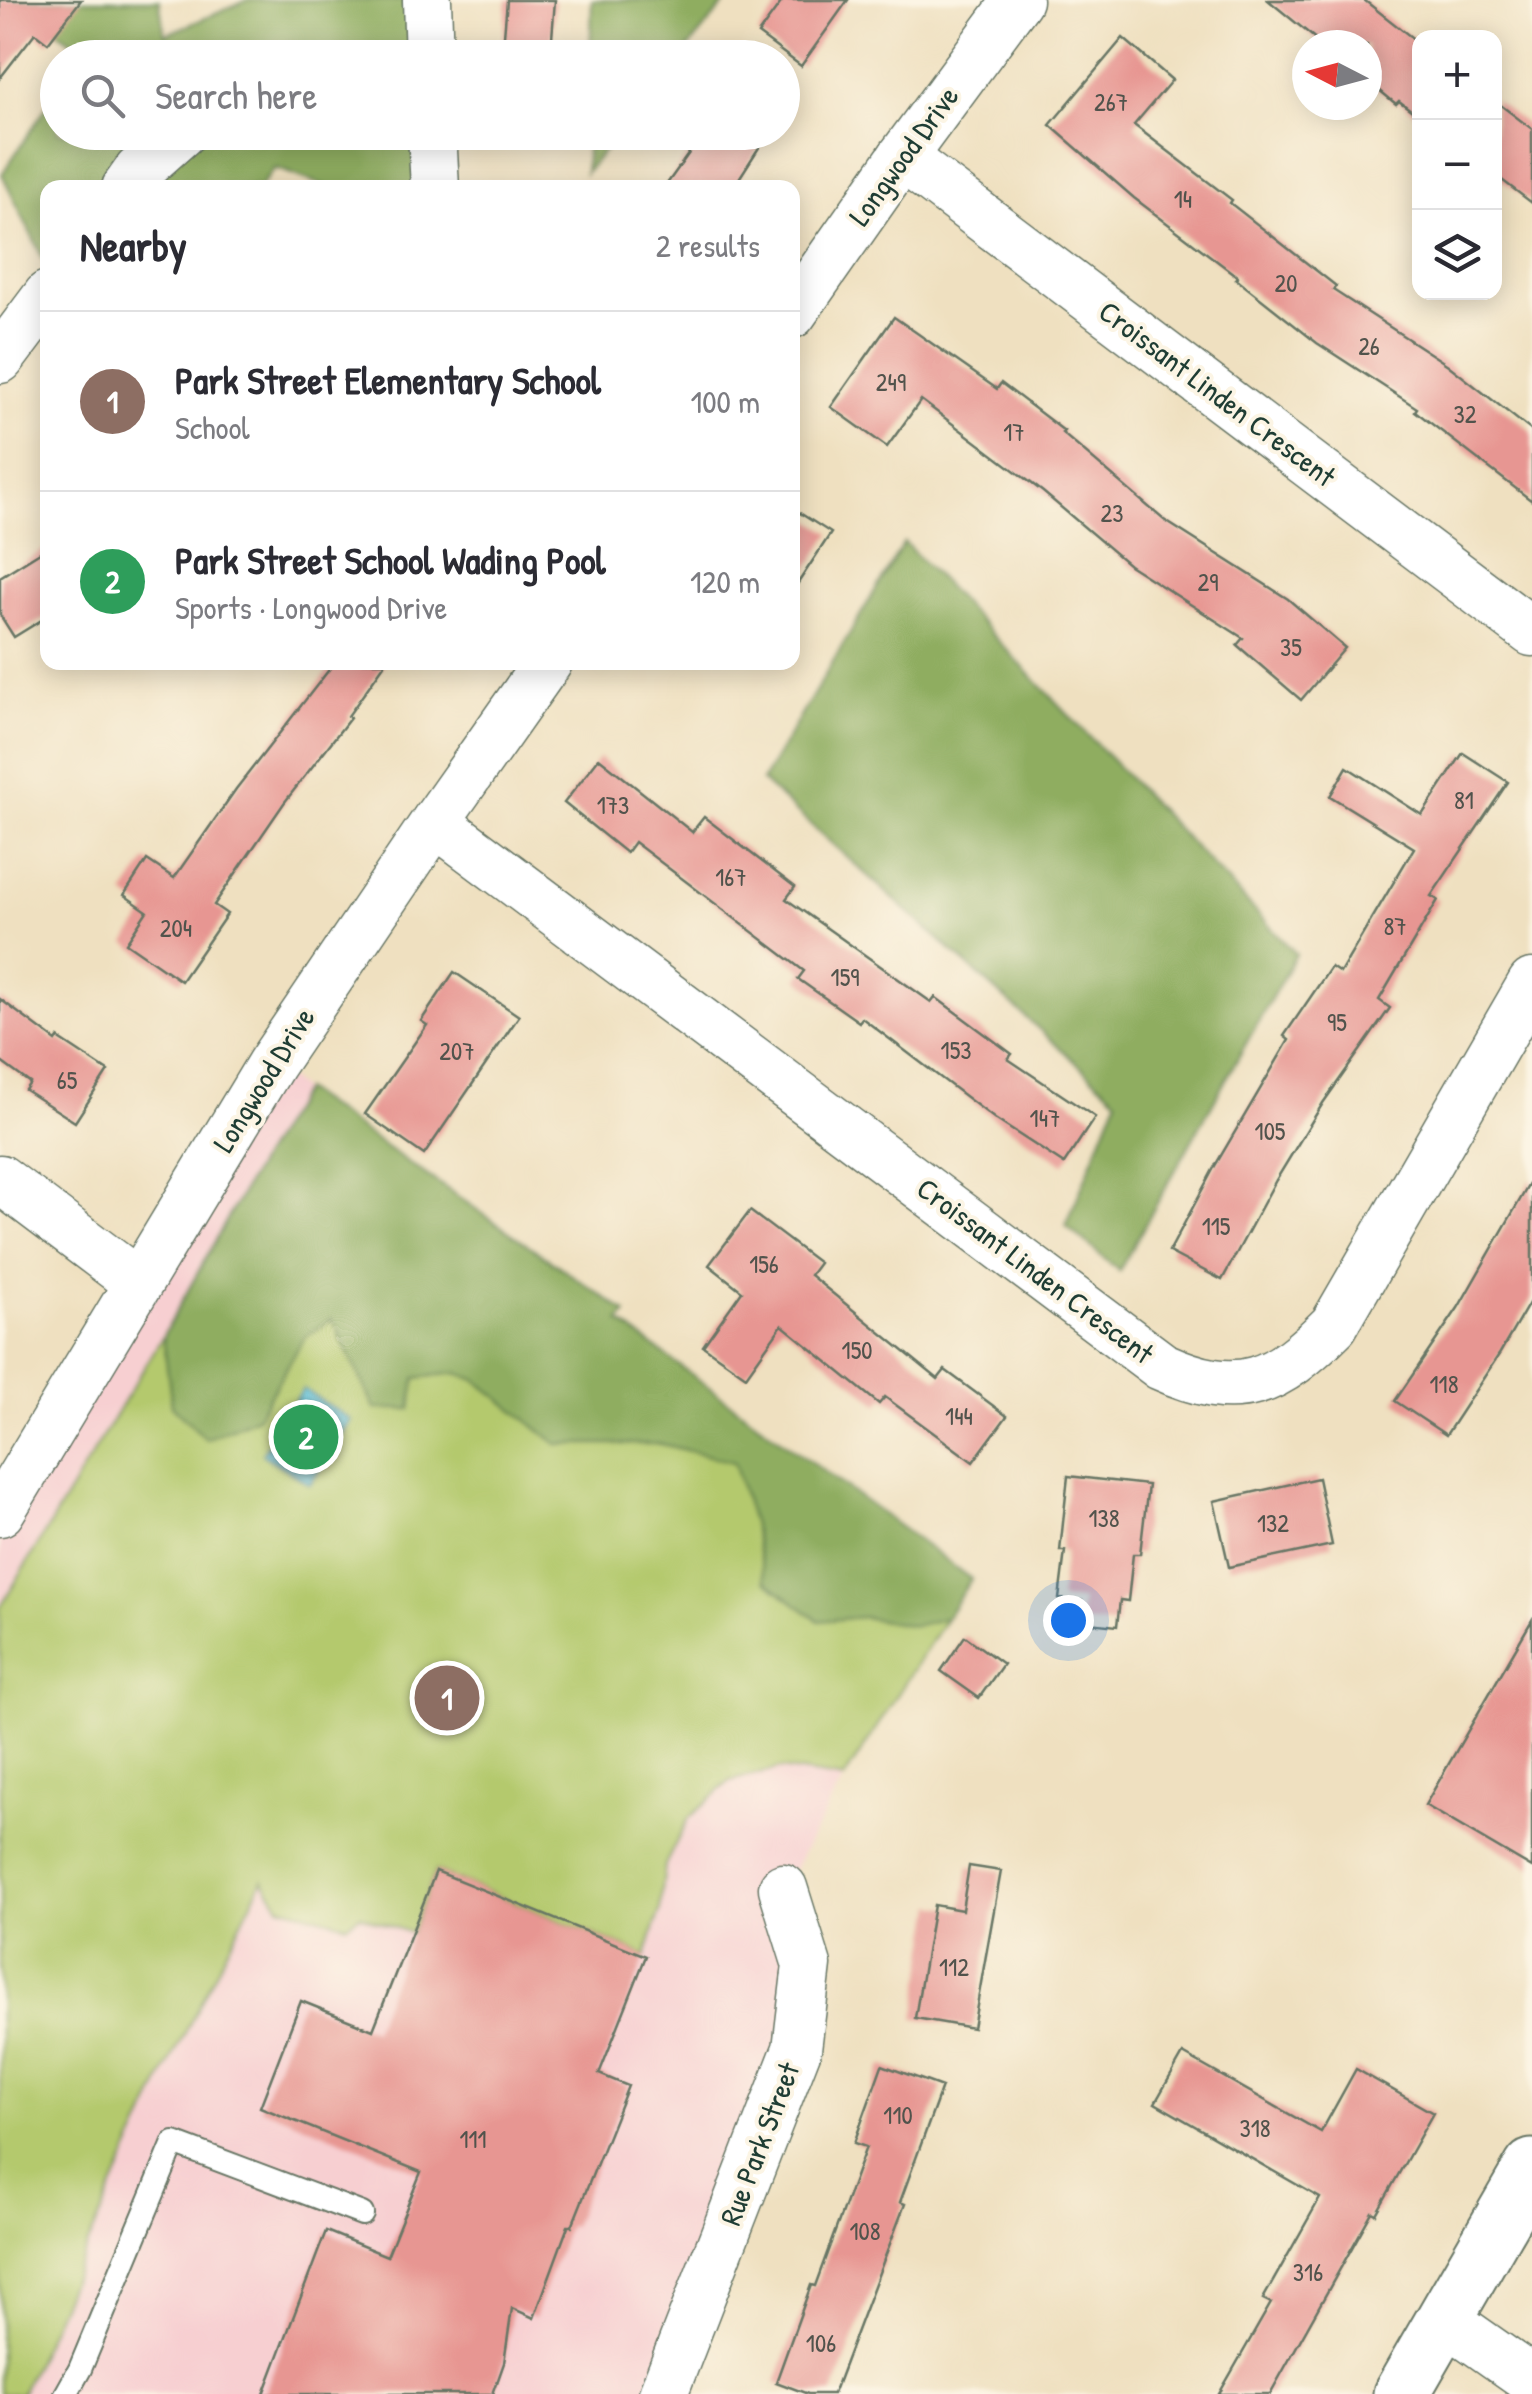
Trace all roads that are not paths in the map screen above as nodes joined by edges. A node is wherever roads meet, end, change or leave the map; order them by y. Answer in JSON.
{"nodes":[{"id":1,"x":427,"y":0,"type":"edge"},
{"id":2,"x":1018,"y":0,"type":"edge"},
{"id":3,"x":428,"y":40,"type":"edge"},
{"id":4,"x":162,"y":150,"type":"edge"},
{"id":5,"x":433,"y":150,"type":"edge"},
{"id":6,"x":902,"y":157,"type":"junction"},
{"id":7,"x":132,"y":180,"type":"edge"},
{"id":8,"x":435,"y":180,"type":"edge"},
{"id":9,"x":800,"y":303,"type":"edge"},
{"id":10,"x":40,"y":306,"type":"edge"},
{"id":11,"x":0,"y":359,"type":"edge"},
{"id":12,"x":1532,"y":632,"type":"edge"},
{"id":13,"x":542,"y":670,"type":"edge"},
{"id":14,"x":434,"y":822,"type":"junction"},
{"id":15,"x":1532,"y":983,"type":"edge"},
{"id":16,"x":0,"y":1179,"type":"edge"},
{"id":17,"x":138,"y":1283,"type":"junction"},
{"id":18,"x":0,"y":1512,"type":"edge"},
{"id":19,"x":783,"y":1888,"type":"dead end"},
{"id":20,"x":1532,"y":2167,"type":"edge"},
{"id":21,"x":362,"y":2214,"type":"dead end"},
{"id":22,"x":1445,"y":2319,"type":"junction"},
{"id":23,"x":1532,"y":2380,"type":"edge"},
{"id":24,"x":66,"y":2394,"type":"edge"},
{"id":25,"x":663,"y":2394,"type":"edge"},
{"id":26,"x":1401,"y":2394,"type":"edge"}],
"edges":[{"from":1,"to":3,"type":"street"},
{"from":2,"to":6,"type":"street","name":"Longwood Drive"},
{"from":4,"to":7,"type":"street"},
{"from":5,"to":8,"type":"street"},
{"from":6,"to":9,"type":"street","name":"Longwood Drive"},
{"from":6,"to":12,"type":"street","name":"Croissant Linden Crescent"},
{"from":10,"to":11,"type":"street"},
{"from":13,"to":14,"type":"street","name":"Longwood Drive"},
{"from":14,"to":15,"type":"street","name":"Croissant Linden Crescent"},
{"from":14,"to":17,"type":"street","name":"Longwood Drive"},
{"from":16,"to":17,"type":"street"},
{"from":17,"to":18,"type":"street","name":"Longwood Drive"},
{"from":19,"to":25,"type":"street","name":"Rue Park Street"},
{"from":20,"to":22,"type":"street"},
{"from":21,"to":24,"type":"lane"},
{"from":22,"to":23,"type":"street"},
{"from":22,"to":26,"type":"street"}]}
